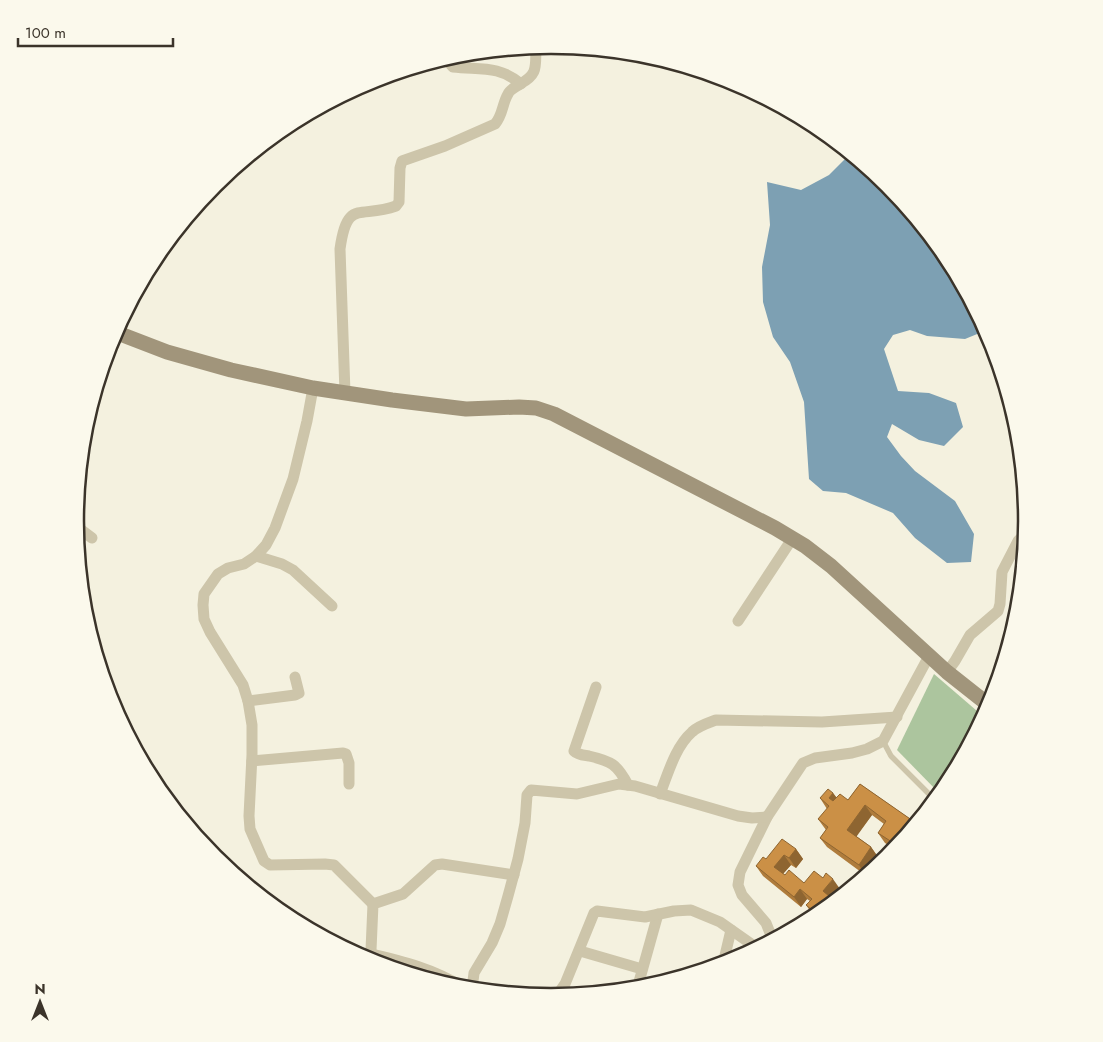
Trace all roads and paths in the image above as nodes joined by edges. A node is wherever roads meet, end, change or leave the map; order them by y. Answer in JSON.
{"nodes":[{"id":1,"x":535,"y":55,"type":"edge"},
{"id":2,"x":451,"y":65,"type":"edge"},
{"id":3,"x":521,"y":84,"type":"junction"},
{"id":4,"x":123,"y":335,"type":"edge"},
{"id":5,"x":312,"y":388,"type":"junction"},
{"id":6,"x":345,"y":393,"type":"junction"},
{"id":7,"x":84,"y":532,"type":"edge"},
{"id":8,"x":92,"y":538,"type":"dead end"},
{"id":9,"x":792,"y":539,"type":"junction"},
{"id":10,"x":1018,"y":542,"type":"edge"},
{"id":11,"x":256,"y":556,"type":"junction"},
{"id":12,"x":332,"y":606,"type":"dead end"},
{"id":13,"x":738,"y":621,"type":"dead end"},
{"id":14,"x":929,"y":656,"type":"junction"},
{"id":15,"x":947,"y":672,"type":"junction"},
{"id":16,"x":295,"y":677,"type":"dead end"},
{"id":17,"x":596,"y":687,"type":"dead end"},
{"id":18,"x":983,"y":700,"type":"edge"},
{"id":19,"x":248,"y":701,"type":"junction"},
{"id":20,"x":897,"y":717,"type":"junction"},
{"id":21,"x":883,"y":741,"type":"junction"},
{"id":22,"x":252,"y":761,"type":"junction"},
{"id":23,"x":349,"y":784,"type":"dead end"},
{"id":24,"x":628,"y":785,"type":"junction"},
{"id":25,"x":660,"y":794,"type":"junction"},
{"id":26,"x":930,"y":795,"type":"edge"},
{"id":27,"x":768,"y":817,"type":"junction"},
{"id":28,"x":514,"y":875,"type":"junction"},
{"id":29,"x":373,"y":904,"type":"junction"},
{"id":30,"x":658,"y":914,"type":"junction"},
{"id":31,"x":731,"y":930,"type":"junction"},
{"id":32,"x":770,"y":934,"type":"edge"},
{"id":33,"x":750,"y":943,"type":"edge"},
{"id":34,"x":368,"y":951,"type":"edge"},
{"id":35,"x":580,"y":951,"type":"junction"},
{"id":36,"x":725,"y":955,"type":"edge"},
{"id":37,"x":392,"y":960,"type":"edge"},
{"id":38,"x":642,"y":969,"type":"junction"},
{"id":39,"x":433,"y":972,"type":"edge"},
{"id":40,"x":639,"y":980,"type":"edge"},
{"id":41,"x":473,"y":981,"type":"edge"},
{"id":42,"x":564,"y":988,"type":"edge"}],
"edges":[{"from":1,"to":3,"type":"street"},
{"from":2,"to":3,"type":"street"},
{"from":3,"to":6,"type":"street"},
{"from":4,"to":5,"type":"street"},
{"from":5,"to":6,"type":"street"},
{"from":5,"to":11,"type":"street"},
{"from":6,"to":9,"type":"street"},
{"from":7,"to":8,"type":"street"},
{"from":9,"to":13,"type":"street"},
{"from":9,"to":14,"type":"street"},
{"from":10,"to":15,"type":"street"},
{"from":11,"to":12,"type":"street"},
{"from":11,"to":19,"type":"street"},
{"from":14,"to":15,"type":"street"},
{"from":14,"to":20,"type":"street"},
{"from":15,"to":18,"type":"street"},
{"from":16,"to":19,"type":"street"},
{"from":17,"to":24,"type":"street"},
{"from":19,"to":22,"type":"street"},
{"from":20,"to":21,"type":"street"},
{"from":20,"to":25,"type":"street"},
{"from":21,"to":26,"type":"lane"},
{"from":21,"to":27,"type":"street"},
{"from":22,"to":23,"type":"street"},
{"from":22,"to":29,"type":"street"},
{"from":24,"to":25,"type":"street"},
{"from":24,"to":28,"type":"street"},
{"from":25,"to":27,"type":"street"},
{"from":27,"to":32,"type":"street"},
{"from":28,"to":29,"type":"street"},
{"from":28,"to":41,"type":"street"},
{"from":29,"to":34,"type":"street"},
{"from":30,"to":31,"type":"street"},
{"from":30,"to":35,"type":"street"},
{"from":30,"to":38,"type":"street"},
{"from":31,"to":33,"type":"street"},
{"from":31,"to":36,"type":"street"},
{"from":35,"to":38,"type":"street"},
{"from":35,"to":42,"type":"street"},
{"from":37,"to":39,"type":"street"},
{"from":38,"to":40,"type":"street"}]}
